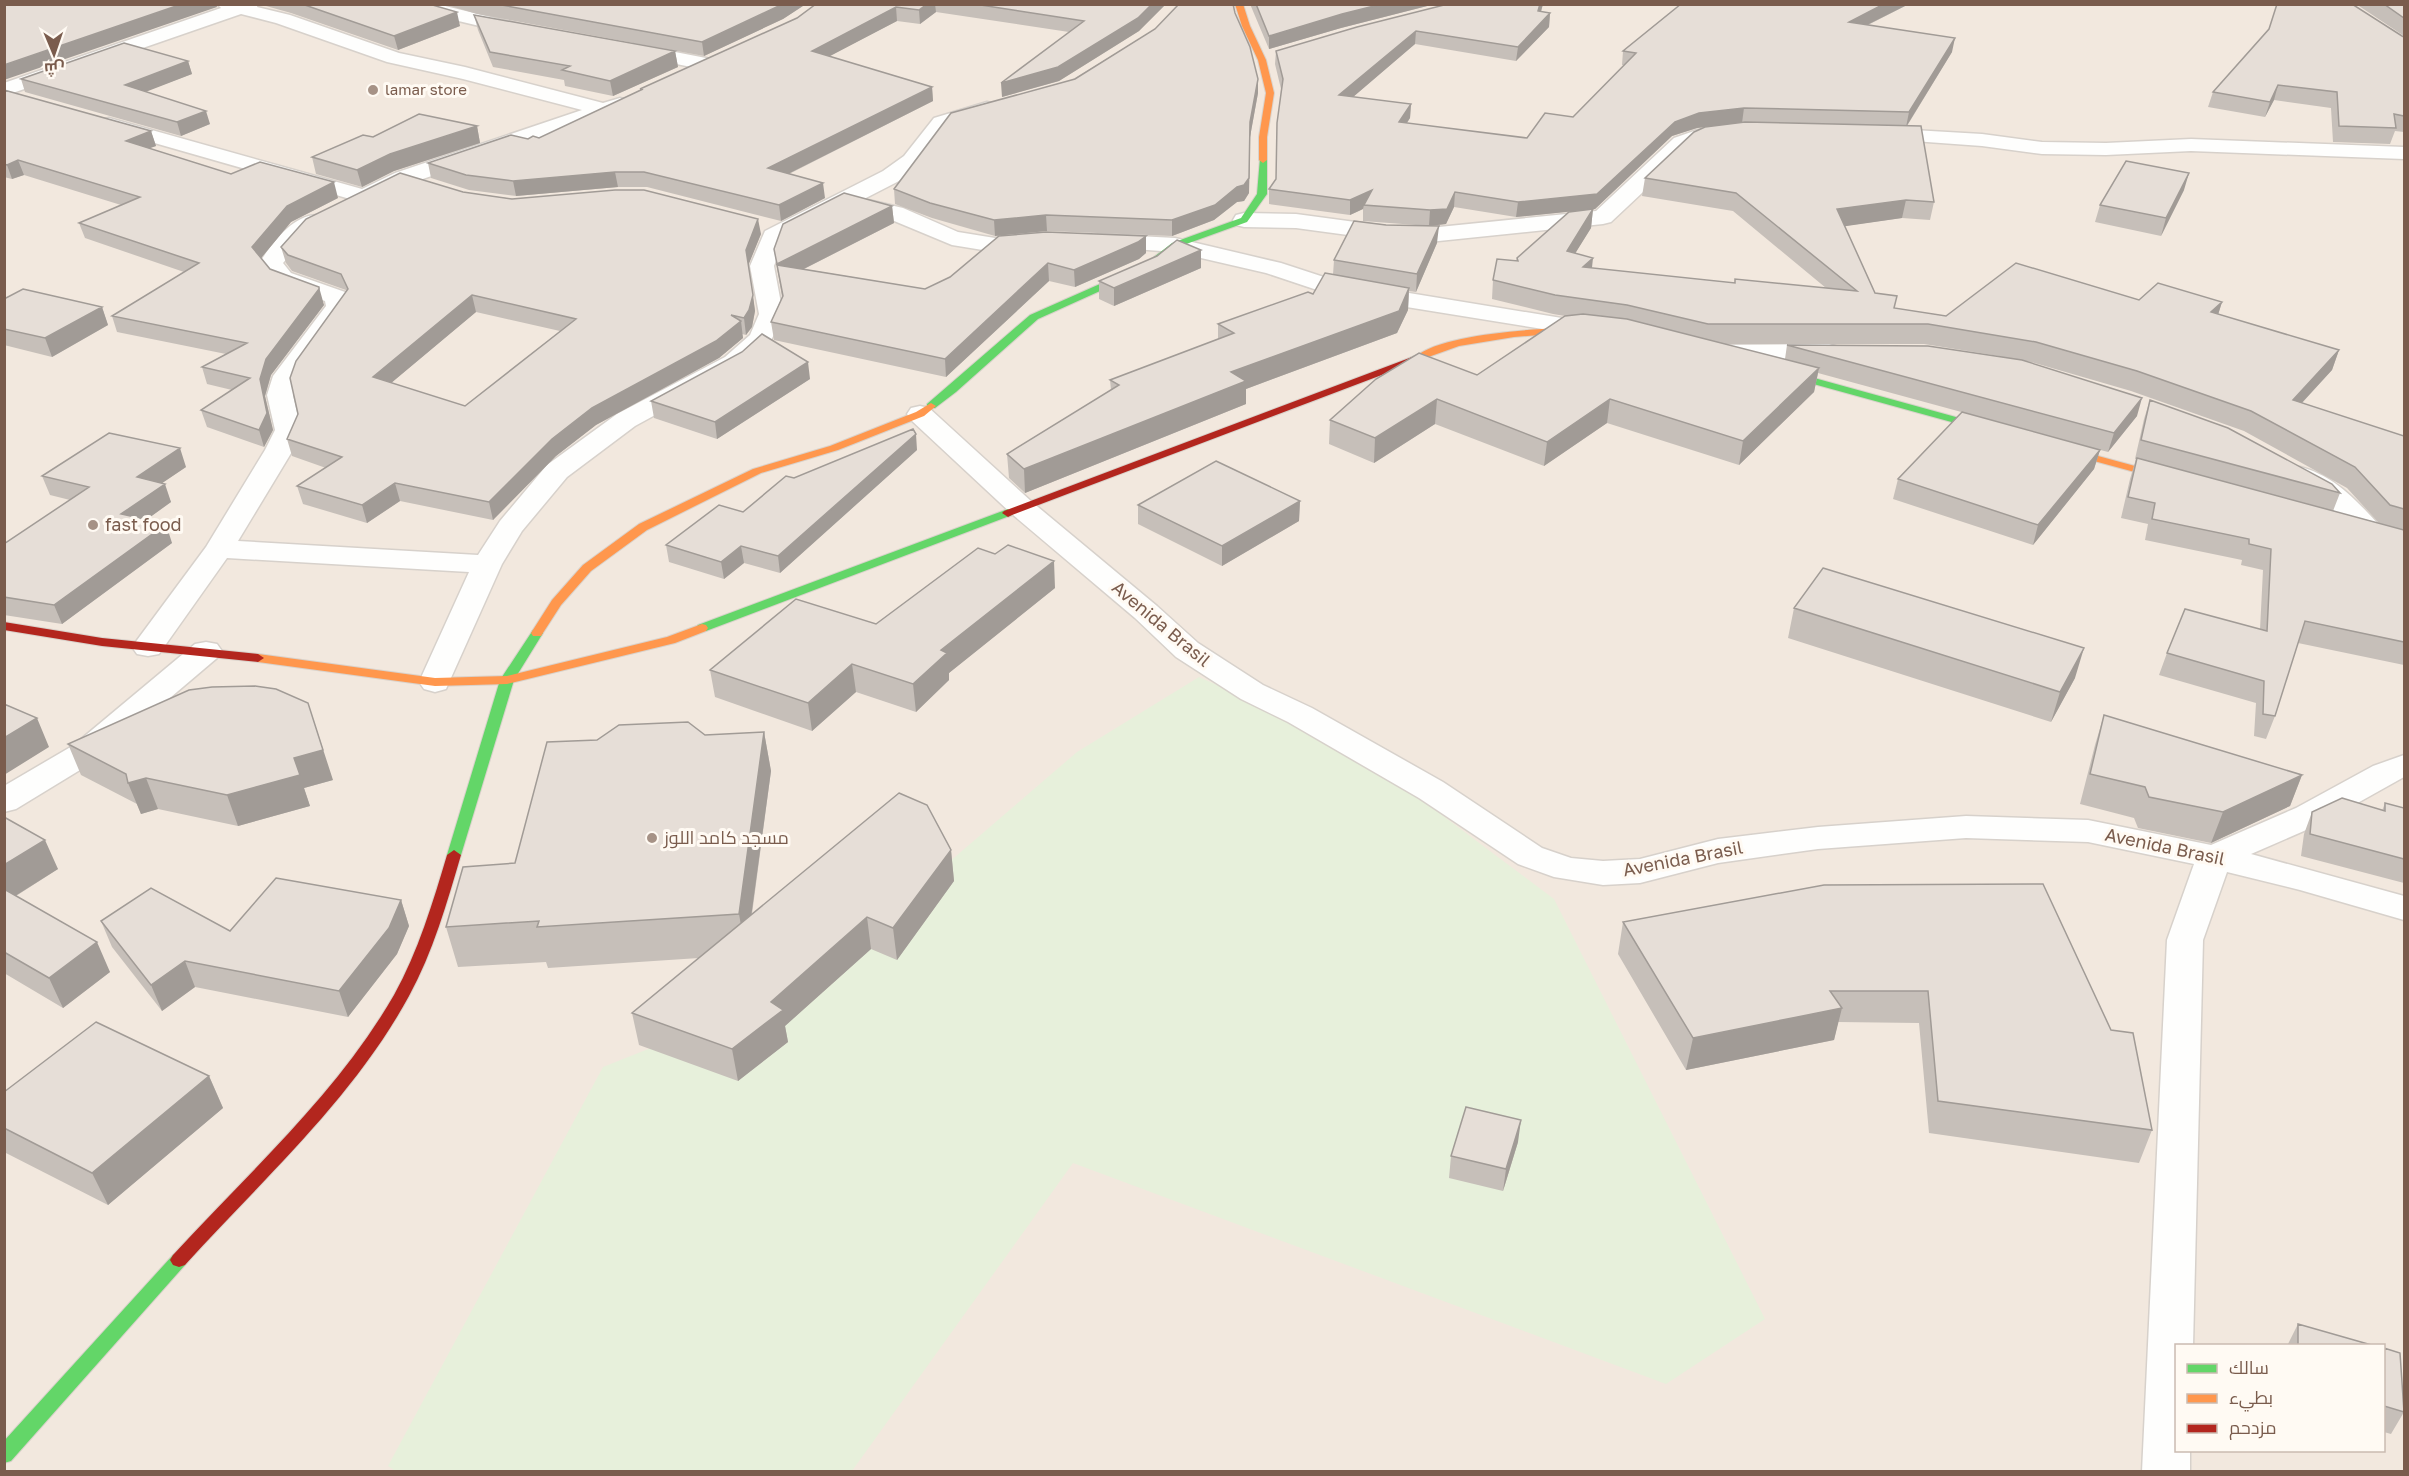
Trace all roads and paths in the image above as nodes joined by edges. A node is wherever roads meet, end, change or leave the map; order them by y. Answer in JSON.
{"nodes":[{"id":1,"x":411,"y":4,"type":"edge"},
{"id":2,"x":1239,"y":4,"type":"edge"},
{"id":3,"x":238,"y":6,"type":"edge"},
{"id":4,"x":542,"y":34,"type":"edge"},
{"id":5,"x":618,"y":47,"type":"edge"},
{"id":6,"x":1281,"y":55,"type":"edge"},
{"id":7,"x":1262,"y":60,"type":"junction"},
{"id":8,"x":676,"y":78,"type":"edge"},
{"id":9,"x":4,"y":92,"type":"edge"},
{"id":10,"x":636,"y":96,"type":"edge"},
{"id":11,"x":1010,"y":102,"type":"edge"},
{"id":12,"x":35,"y":103,"type":"edge"},
{"id":13,"x":606,"y":110,"type":"junction"},
{"id":14,"x":94,"y":120,"type":"edge"},
{"id":15,"x":1742,"y":131,"type":"edge"},
{"id":16,"x":1853,"y":133,"type":"edge"},
{"id":17,"x":2404,"y":153,"type":"edge"},
{"id":18,"x":403,"y":178,"type":"junction"},
{"id":19,"x":432,"y":188,"type":"edge"},
{"id":20,"x":364,"y":196,"type":"junction"},
{"id":21,"x":845,"y":201,"type":"junction"},
{"id":22,"x":1244,"y":220,"type":"junction"},
{"id":23,"x":1175,"y":245,"type":"junction"},
{"id":24,"x":1591,"y":329,"type":"joint"},
{"id":25,"x":1703,"y":352,"type":"joint"},
{"id":26,"x":1856,"y":353,"type":"edge"},
{"id":27,"x":920,"y":414,"type":"junction"},
{"id":28,"x":2016,"y":437,"type":"edge"},
{"id":29,"x":2039,"y":443,"type":"edge"},
{"id":30,"x":2280,"y":465,"type":"edge"},
{"id":31,"x":2188,"y":483,"type":"edge"},
{"id":32,"x":1022,"y":508,"type":"junction"},
{"id":33,"x":2367,"y":533,"type":"edge"},
{"id":34,"x":219,"y":549,"type":"junction"},
{"id":35,"x":487,"y":564,"type":"junction"},
{"id":36,"x":4,"y":626,"type":"edge"},
{"id":37,"x":148,"y":647,"type":"junction"},
{"id":38,"x":206,"y":651,"type":"junction"},
{"id":39,"x":507,"y":680,"type":"junction"},
{"id":40,"x":435,"y":682,"type":"junction"},
{"id":41,"x":2404,"y":765,"type":"edge"},
{"id":42,"x":4,"y":801,"type":"edge"},
{"id":43,"x":2214,"y":857,"type":"junction"},
{"id":44,"x":2404,"y":908,"type":"edge"},
{"id":45,"x":4,"y":1455,"type":"edge"},
{"id":46,"x":2166,"y":1472,"type":"edge"}],
"edges":[{"from":1,"to":4,"type":"street"},
{"from":2,"to":7,"type":"street"},
{"from":3,"to":9,"type":"street"},
{"from":3,"to":13,"type":"street"},
{"from":5,"to":8,"type":"street"},
{"from":6,"to":7,"type":"street"},
{"from":7,"to":22,"type":"street"},
{"from":9,"to":12,"type":"street"},
{"from":10,"to":13,"type":"street"},
{"from":11,"to":21,"type":"street"},
{"from":13,"to":18,"type":"street"},
{"from":14,"to":20,"type":"street"},
{"from":15,"to":22,"type":"street"},
{"from":16,"to":17,"type":"street"},
{"from":18,"to":19,"type":"street"},
{"from":18,"to":20,"type":"street"},
{"from":20,"to":34,"type":"street"},
{"from":21,"to":23,"type":"street"},
{"from":21,"to":35,"type":"street"},
{"from":22,"to":23,"type":"street"},
{"from":23,"to":24,"type":"street"},
{"from":23,"to":27,"type":"street"},
{"from":24,"to":32,"type":"street"},
{"from":25,"to":26,"type":"street"},
{"from":25,"to":28,"type":"street"},
{"from":27,"to":32,"type":"street","name":"Avenida Brasil"},
{"from":27,"to":39,"type":"street"},
{"from":29,"to":31,"type":"street"},
{"from":30,"to":33,"type":"street"},
{"from":32,"to":39,"type":"street"},
{"from":32,"to":43,"type":"street","name":"Avenida Brasil"},
{"from":34,"to":35,"type":"street"},
{"from":34,"to":37,"type":"street"},
{"from":35,"to":40,"type":"street"},
{"from":36,"to":37,"type":"street"},
{"from":37,"to":38,"type":"street"},
{"from":38,"to":40,"type":"street"},
{"from":38,"to":42,"type":"street"},
{"from":39,"to":40,"type":"street"},
{"from":39,"to":45,"type":"street"},
{"from":41,"to":43,"type":"street"},
{"from":43,"to":44,"type":"street","name":"Avenida Brasil"},
{"from":43,"to":46,"type":"street"}]}
